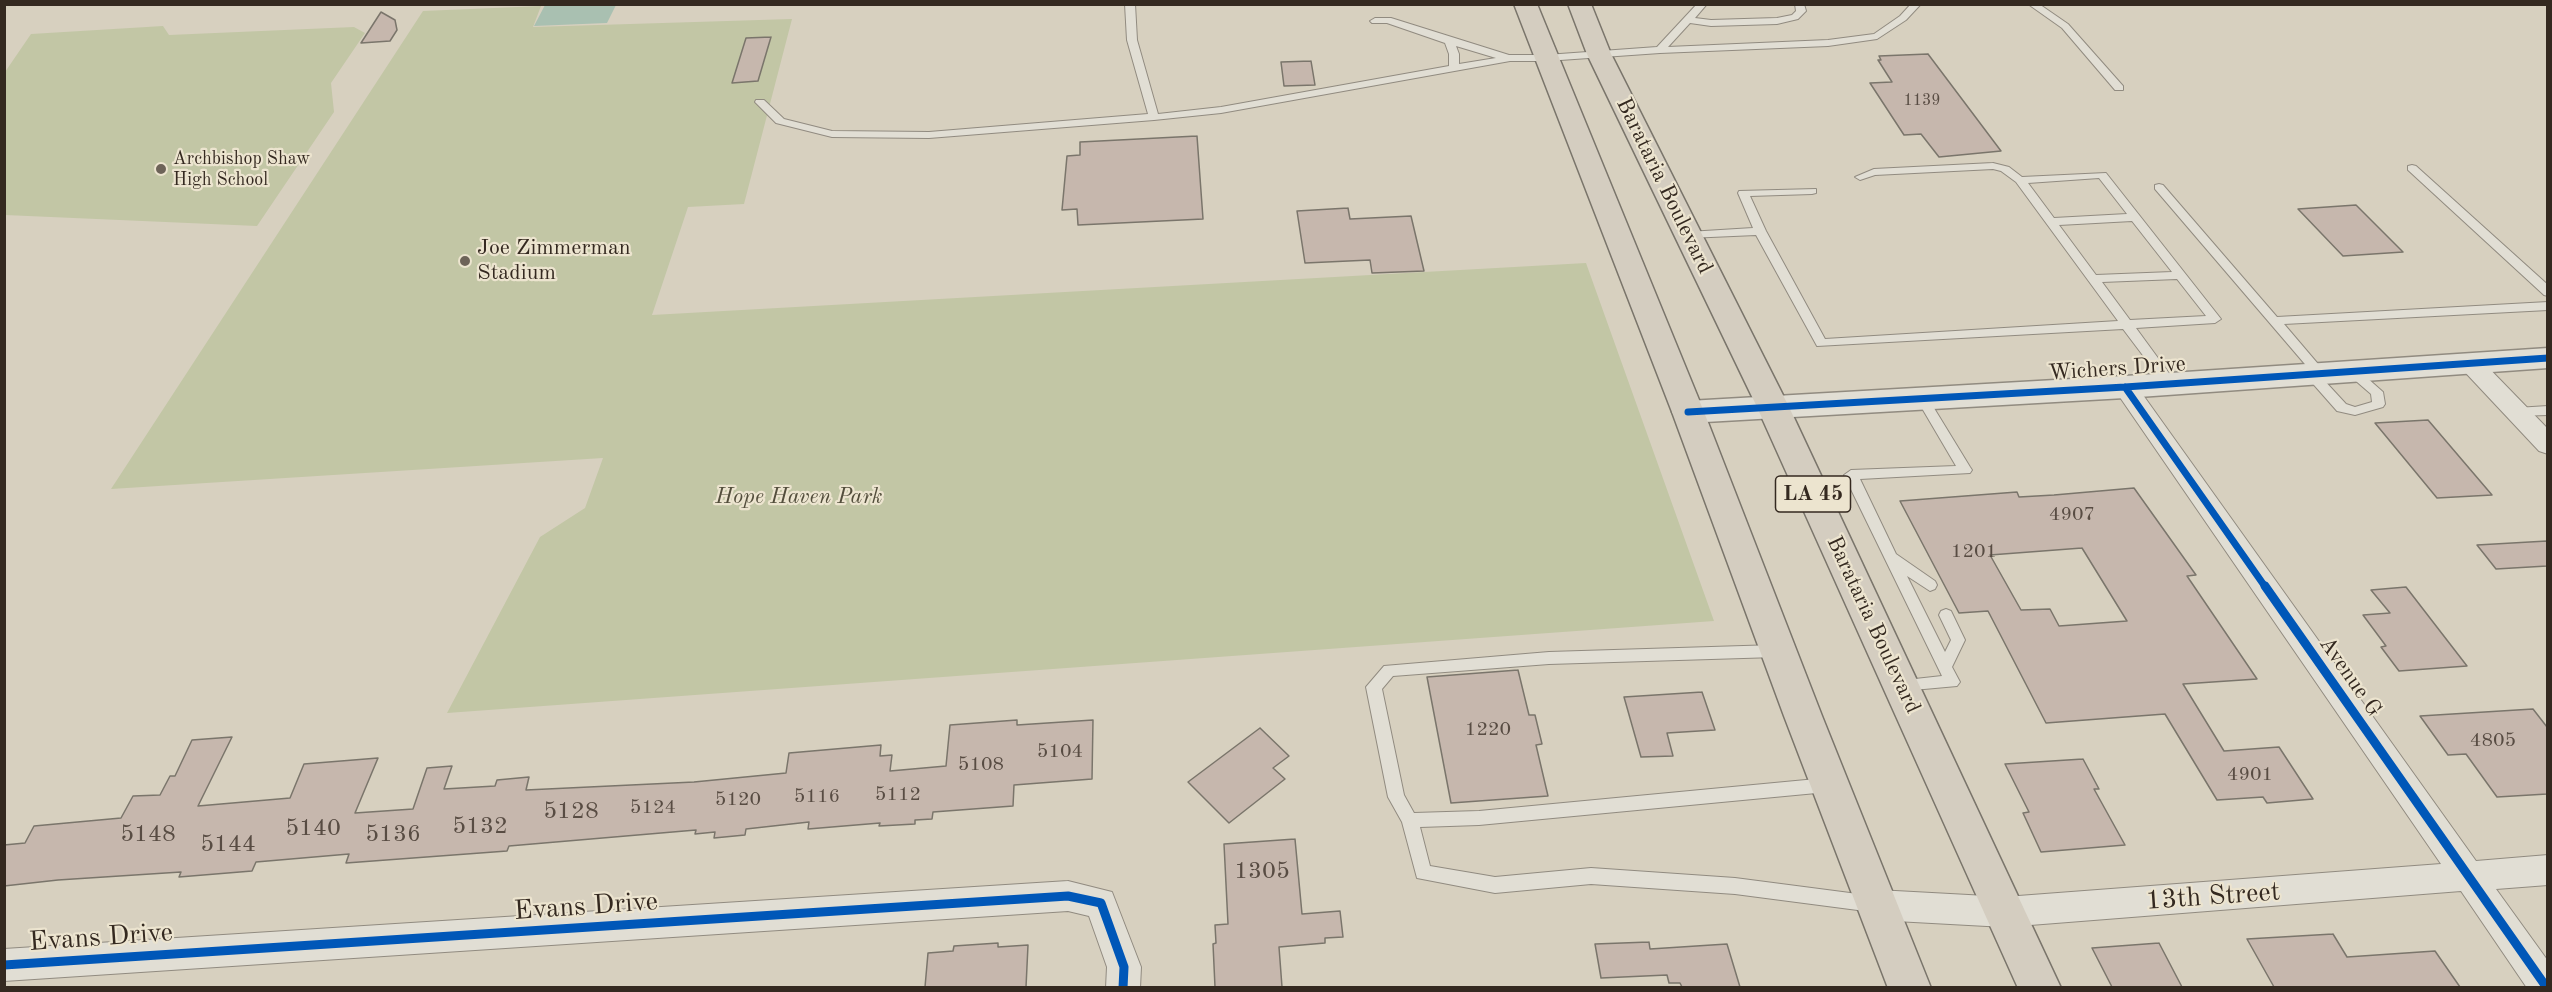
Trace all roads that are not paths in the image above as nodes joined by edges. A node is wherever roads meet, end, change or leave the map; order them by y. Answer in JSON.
{"nodes":[{"id":1,"x":1130,"y":4,"type":"edge"},
{"id":2,"x":1525,"y":4,"type":"edge"},
{"id":3,"x":1579,"y":4,"type":"edge"},
{"id":4,"x":1703,"y":4,"type":"edge"},
{"id":5,"x":1799,"y":4,"type":"edge"},
{"id":6,"x":1917,"y":4,"type":"edge"},
{"id":7,"x":2032,"y":4,"type":"edge"},
{"id":8,"x":1375,"y":21,"type":"dead end"},
{"id":9,"x":1689,"y":21,"type":"junction"},
{"id":10,"x":1449,"y":41,"type":"junction"},
{"id":11,"x":1659,"y":50,"type":"junction"},
{"id":12,"x":1599,"y":54,"type":"junction"},
{"id":13,"x":1510,"y":58,"type":"junction"},
{"id":14,"x":1546,"y":58,"type":"junction"},
{"id":15,"x":1454,"y":69,"type":"junction"},
{"id":16,"x":2119,"y":88,"type":"dead end"},
{"id":17,"x":760,"y":102,"type":"dead end"},
{"id":18,"x":1154,"y":117,"type":"junction"},
{"id":19,"x":2412,"y":168,"type":"dead end"},
{"id":20,"x":1860,"y":177,"type":"dead end"},
{"id":21,"x":2020,"y":180,"type":"junction"},
{"id":22,"x":2159,"y":187,"type":"dead end"},
{"id":23,"x":1812,"y":191,"type":"dead end"},
{"id":24,"x":2135,"y":217,"type":"junction"},
{"id":25,"x":2050,"y":222,"type":"junction"},
{"id":26,"x":1761,"y":231,"type":"junction"},
{"id":27,"x":1688,"y":235,"type":"junction"},
{"id":28,"x":2180,"y":275,"type":"junction"},
{"id":29,"x":2092,"y":279,"type":"junction"},
{"id":30,"x":2547,"y":292,"type":"edge"},
{"id":31,"x":2547,"y":306,"type":"edge"},
{"id":32,"x":2274,"y":321,"type":"junction"},
{"id":33,"x":2124,"y":323,"type":"junction"},
{"id":34,"x":2547,"y":358,"type":"edge"},
{"id":35,"x":2471,"y":364,"type":"junction"},
{"id":36,"x":2353,"y":372,"type":"junction"},
{"id":37,"x":2316,"y":374,"type":"junction"},
{"id":38,"x":2170,"y":383,"type":"junction"},
{"id":39,"x":2124,"y":387,"type":"junction"},
{"id":40,"x":1922,"y":398,"type":"junction"},
{"id":41,"x":1773,"y":407,"type":"junction"},
{"id":42,"x":2547,"y":410,"type":"edge"},
{"id":43,"x":1688,"y":412,"type":"junction"},
{"id":44,"x":2516,"y":412,"type":"junction"},
{"id":45,"x":2547,"y":445,"type":"edge"},
{"id":46,"x":1891,"y":556,"type":"junction"},
{"id":47,"x":1930,"y":585,"type":"dead end"},
{"id":48,"x":1946,"y":615,"type":"dead end"},
{"id":49,"x":1778,"y":651,"type":"junction"},
{"id":50,"x":1945,"y":666,"type":"junction"},
{"id":51,"x":1901,"y":685,"type":"junction"},
{"id":52,"x":1829,"y":784,"type":"junction"},
{"id":53,"x":1410,"y":820,"type":"junction"},
{"id":54,"x":2547,"y":870,"type":"edge"},
{"id":55,"x":2468,"y":877,"type":"junction"},
{"id":56,"x":1877,"y":905,"type":"junction"},
{"id":57,"x":2005,"y":912,"type":"junction"},
{"id":58,"x":4,"y":965,"type":"edge"},
{"id":59,"x":1124,"y":977,"type":"edge"},
{"id":60,"x":1910,"y":987,"type":"edge"},
{"id":61,"x":2040,"y":987,"type":"edge"},
{"id":62,"x":2547,"y":987,"type":"edge"}],
"edges":[{"from":1,"to":18,"type":"lane"},
{"from":2,"to":14,"type":"main road"},
{"from":3,"to":12,"type":"main road","name":"Barataria Boulevard","number":"LA 45"},
{"from":4,"to":9,"type":"lane"},
{"from":5,"to":9,"type":"lane"},
{"from":6,"to":11,"type":"lane"},
{"from":7,"to":16,"type":"lane"},
{"from":8,"to":10,"type":"lane"},
{"from":9,"to":11,"type":"lane"},
{"from":10,"to":13,"type":"lane"},
{"from":10,"to":15,"type":"lane"},
{"from":11,"to":12,"type":"lane"},
{"from":12,"to":14,"type":"lane"},
{"from":12,"to":27,"type":"main road","name":"Barataria Boulevard","number":"LA 45"},
{"from":13,"to":14,"type":"lane"},
{"from":13,"to":15,"type":"lane"},
{"from":14,"to":43,"type":"main road"},
{"from":15,"to":18,"type":"lane"},
{"from":17,"to":18,"type":"lane"},
{"from":19,"to":30,"type":"lane"},
{"from":20,"to":21,"type":"lane"},
{"from":21,"to":24,"type":"lane"},
{"from":21,"to":25,"type":"lane"},
{"from":22,"to":32,"type":"lane"},
{"from":23,"to":26,"type":"lane"},
{"from":24,"to":25,"type":"lane"},
{"from":24,"to":28,"type":"lane"},
{"from":25,"to":29,"type":"lane"},
{"from":26,"to":27,"type":"lane"},
{"from":26,"to":33,"type":"lane"},
{"from":27,"to":41,"type":"main road","name":"Barataria Boulevard","number":"LA 45"},
{"from":28,"to":29,"type":"lane"},
{"from":28,"to":33,"type":"lane"},
{"from":29,"to":33,"type":"lane"},
{"from":31,"to":32,"type":"lane"},
{"from":32,"to":37,"type":"lane"},
{"from":33,"to":38,"type":"lane"},
{"from":34,"to":35,"type":"street","name":"Wichers Drive"},
{"from":35,"to":36,"type":"street","name":"Wichers Drive"},
{"from":35,"to":44,"type":"street"},
{"from":36,"to":37,"type":"street","name":"Wichers Drive"},
{"from":36,"to":37,"type":"lane"},
{"from":37,"to":38,"type":"street","name":"Wichers Drive"},
{"from":38,"to":39,"type":"street","name":"Wichers Drive"},
{"from":39,"to":40,"type":"street","name":"Wichers Drive"},
{"from":39,"to":55,"type":"street","name":"Avenue G"},
{"from":40,"to":41,"type":"street","name":"Wichers Drive"},
{"from":40,"to":46,"type":"lane"},
{"from":41,"to":43,"type":"street","name":"Wichers Drive"},
{"from":41,"to":51,"type":"main road","name":"Barataria Boulevard","number":"LA 45"},
{"from":42,"to":44,"type":"lane"},
{"from":43,"to":49,"type":"main road"},
{"from":44,"to":45,"type":"street"},
{"from":46,"to":47,"type":"lane"},
{"from":46,"to":50,"type":"lane"},
{"from":48,"to":50,"type":"lane"},
{"from":49,"to":52,"type":"main road"},
{"from":49,"to":53,"type":"lane"},
{"from":50,"to":51,"type":"lane"},
{"from":51,"to":57,"type":"main road","name":"Barataria Boulevard","number":"LA 45"},
{"from":52,"to":53,"type":"lane"},
{"from":52,"to":56,"type":"main road"},
{"from":53,"to":56,"type":"lane"},
{"from":54,"to":55,"type":"street","name":"13th Street"},
{"from":55,"to":57,"type":"street","name":"13th Street"},
{"from":55,"to":62,"type":"street","name":"Avenue G"},
{"from":56,"to":57,"type":"street","name":"13th Street"},
{"from":56,"to":60,"type":"main road"},
{"from":57,"to":61,"type":"main road","name":"Barataria Boulevard","number":"LA 45"},
{"from":58,"to":59,"type":"street","name":"Evans Drive"}]}
